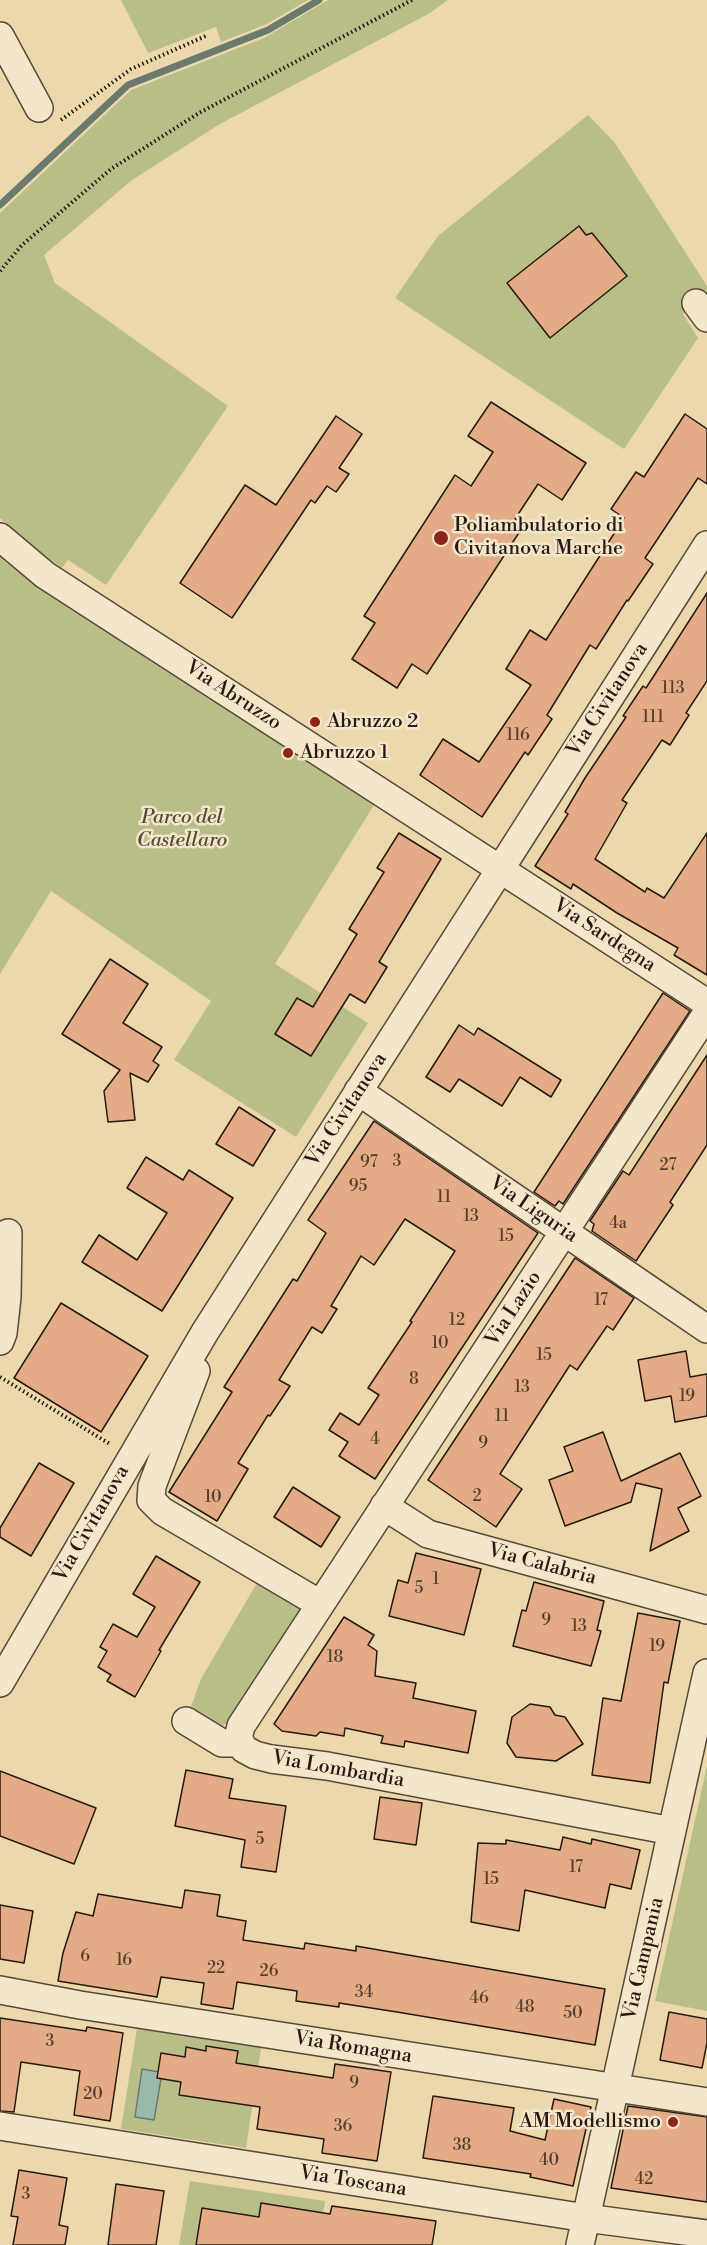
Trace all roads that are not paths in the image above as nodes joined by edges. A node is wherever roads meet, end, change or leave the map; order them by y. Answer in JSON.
{"nodes":[{"id":1,"x":0,"y":36,"type":"edge"},
{"id":2,"x":39,"y":108,"type":"road end"},
{"id":3,"x":0,"y":537,"type":"edge"},
{"id":4,"x":707,"y":545,"type":"edge"},
{"id":5,"x":501,"y":868,"type":"junction"},
{"id":6,"x":707,"y":1003,"type":"edge"},
{"id":7,"x":707,"y":1013,"type":"edge"},
{"id":8,"x":358,"y":1091,"type":"junction"},
{"id":9,"x":564,"y":1231,"type":"junction"},
{"id":10,"x":8,"y":1233,"type":"dead end"},
{"id":11,"x":707,"y":1329,"type":"edge"},
{"id":12,"x":0,"y":1341,"type":"edge"},
{"id":13,"x":172,"y":1408,"type":"junction"},
{"id":14,"x":384,"y":1506,"type":"junction"},
{"id":15,"x":320,"y":1604,"type":"junction"},
{"id":16,"x":707,"y":1610,"type":"edge"},
{"id":17,"x":707,"y":1673,"type":"edge"},
{"id":18,"x":0,"y":1683,"type":"edge"},
{"id":19,"x":186,"y":1721,"type":"dead end"},
{"id":20,"x":240,"y":1743,"type":"junction"},
{"id":21,"x":672,"y":1831,"type":"junction"},
{"id":22,"x":0,"y":1990,"type":"edge"},
{"id":23,"x":615,"y":2088,"type":"junction"},
{"id":24,"x":707,"y":2102,"type":"edge"},
{"id":25,"x":0,"y":2126,"type":"edge"},
{"id":26,"x":586,"y":2218,"type":"junction"},
{"id":27,"x":707,"y":2234,"type":"edge"},
{"id":28,"x":580,"y":2245,"type":"edge"}],
"edges":[{"from":1,"to":2,"type":"street"},
{"from":3,"to":5,"type":"street","name":"Via Abruzzo"},
{"from":4,"to":5,"type":"street","name":"Via Civitanova"},
{"from":5,"to":6,"type":"street","name":"Via Sardegna"},
{"from":5,"to":8,"type":"street","name":"Via Civitanova"},
{"from":7,"to":9,"type":"street","name":"Via Lazio"},
{"from":8,"to":9,"type":"street","name":"Via Liguria"},
{"from":8,"to":13,"type":"street","name":"Via Civitanova"},
{"from":9,"to":11,"type":"street","name":"Via Liguria"},
{"from":9,"to":14,"type":"street","name":"Via Lazio"},
{"from":10,"to":12,"type":"street"},
{"from":13,"to":15,"type":"street"},
{"from":13,"to":18,"type":"street","name":"Via Civitanova"},
{"from":14,"to":15,"type":"street","name":"Via Lazio"},
{"from":14,"to":16,"type":"street","name":"Via Calabria"},
{"from":15,"to":20,"type":"street"},
{"from":17,"to":21,"type":"street","name":"Via Campania"},
{"from":19,"to":20,"type":"street","name":"Via Lombardia"},
{"from":20,"to":21,"type":"street","name":"Via Lombardia"},
{"from":21,"to":23,"type":"street","name":"Via Campania"},
{"from":22,"to":23,"type":"street","name":"Via Romagna"},
{"from":23,"to":24,"type":"street","name":"Via Romagna"},
{"from":23,"to":26,"type":"street","name":"Via Campania"},
{"from":25,"to":26,"type":"street","name":"Via Toscana"},
{"from":26,"to":27,"type":"street","name":"Via Toscana"},
{"from":26,"to":28,"type":"street","name":"Via Campania"}]}
